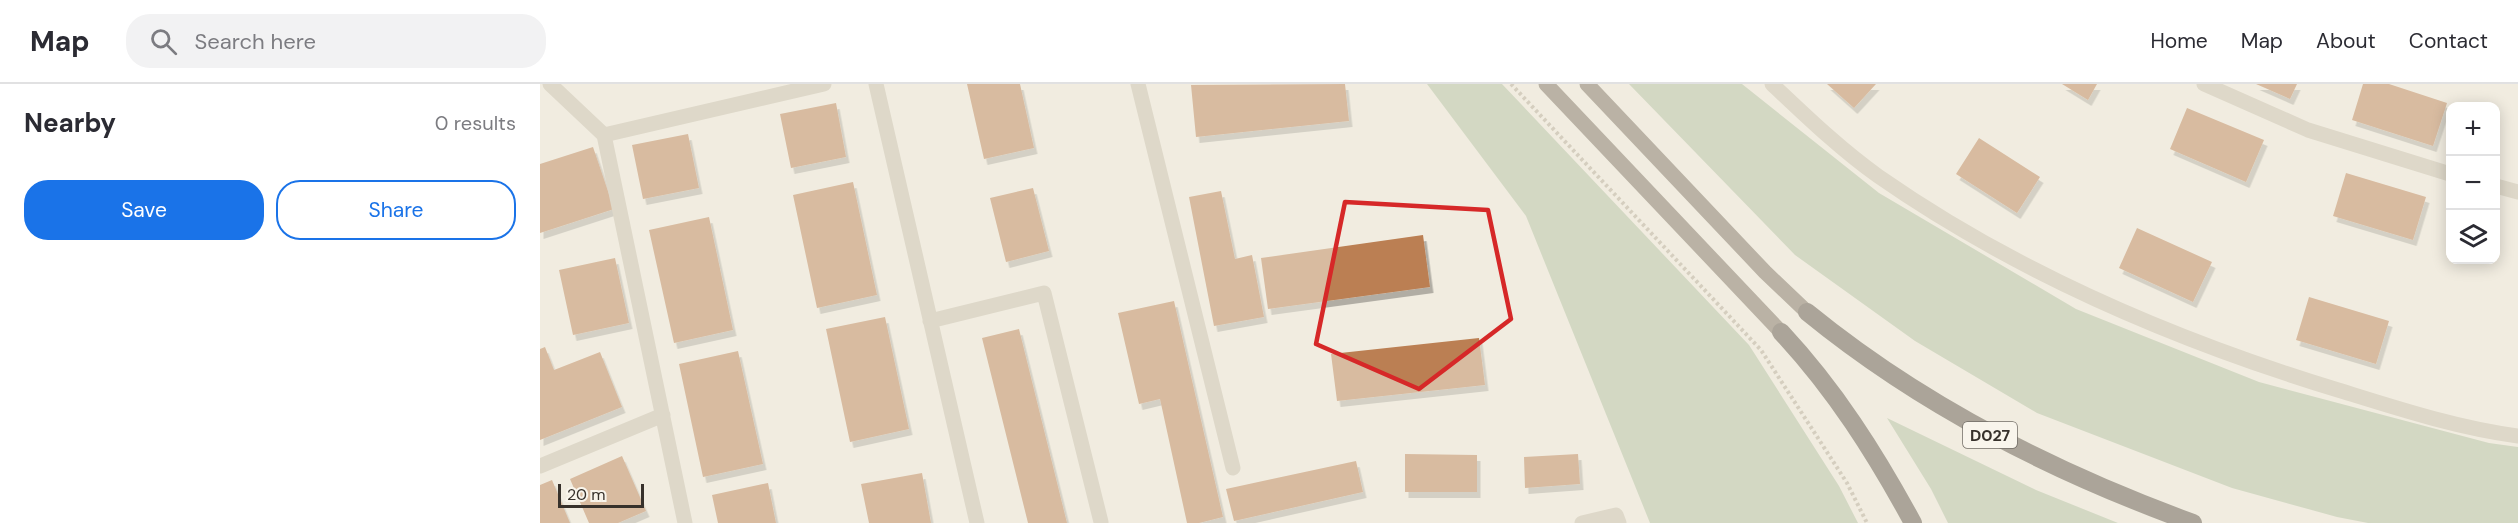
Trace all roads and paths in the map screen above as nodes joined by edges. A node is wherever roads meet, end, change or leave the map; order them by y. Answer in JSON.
{"nodes":[{"id":1,"x":550,"y":84,"type":"edge"},
{"id":2,"x":824,"y":84,"type":"edge"},
{"id":3,"x":876,"y":84,"type":"edge"},
{"id":4,"x":1138,"y":84,"type":"edge"},
{"id":5,"x":1511,"y":84,"type":"edge"},
{"id":6,"x":1546,"y":84,"type":"edge"},
{"id":7,"x":1587,"y":84,"type":"edge"},
{"id":8,"x":1772,"y":84,"type":"edge"},
{"id":9,"x":2204,"y":84,"type":"edge"},
{"id":10,"x":563,"y":91,"type":"edge"},
{"id":11,"x":604,"y":135,"type":"junction"},
{"id":12,"x":2446,"y":172,"type":"edge"},
{"id":13,"x":2500,"y":187,"type":"edge"},
{"id":14,"x":2518,"y":192,"type":"edge"},
{"id":15,"x":1807,"y":312,"type":"joint"},
{"id":16,"x":930,"y":321,"type":"junction"},
{"id":17,"x":1781,"y":332,"type":"joint"},
{"id":18,"x":663,"y":415,"type":"junction"},
{"id":19,"x":2517,"y":432,"type":"edge"},
{"id":20,"x":540,"y":466,"type":"edge"},
{"id":21,"x":1233,"y":468,"type":"dead end"},
{"id":22,"x":1101,"y":522,"type":"edge"},
{"id":23,"x":686,"y":523,"type":"edge"},
{"id":24,"x":977,"y":523,"type":"edge"},
{"id":25,"x":1582,"y":523,"type":"edge"},
{"id":26,"x":1619,"y":523,"type":"edge"},
{"id":27,"x":1867,"y":523,"type":"edge"},
{"id":28,"x":1912,"y":523,"type":"edge"},
{"id":29,"x":2193,"y":523,"type":"edge"}],
"edges":[{"from":1,"to":10,"type":"street"},
{"from":2,"to":11,"type":"street"},
{"from":3,"to":16,"type":"street"},
{"from":4,"to":21,"type":"street"},
{"from":5,"to":27,"type":"path"},
{"from":6,"to":17,"type":"main road"},
{"from":7,"to":15,"type":"main road","number":"D027"},
{"from":8,"to":19,"type":"street"},
{"from":9,"to":12,"type":"street"},
{"from":10,"to":11,"type":"street"},
{"from":11,"to":18,"type":"street"},
{"from":13,"to":14,"type":"street"},
{"from":15,"to":29,"type":"highway","number":"D027"},
{"from":16,"to":22,"type":"street"},
{"from":16,"to":24,"type":"street"},
{"from":17,"to":28,"type":"highway"},
{"from":18,"to":20,"type":"street"},
{"from":18,"to":23,"type":"street"},
{"from":25,"to":26,"type":"street"}]}
